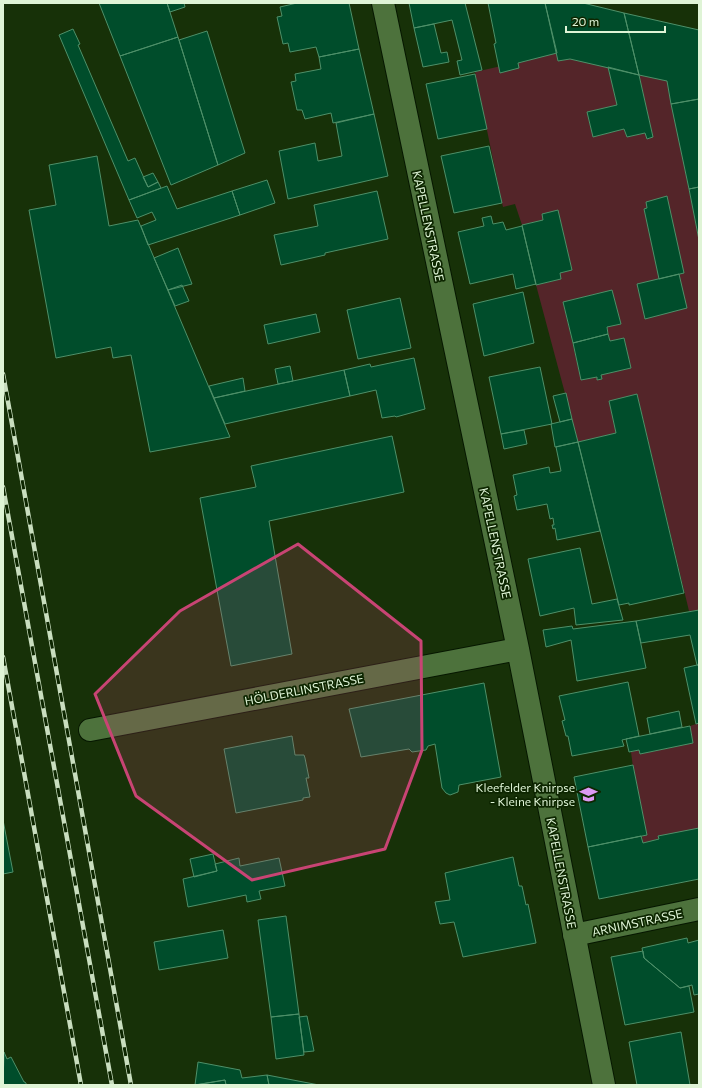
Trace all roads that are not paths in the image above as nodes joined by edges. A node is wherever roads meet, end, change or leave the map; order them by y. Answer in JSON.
{"nodes":[{"id":1,"x":383,"y":3,"type":"edge"},
{"id":2,"x":518,"y":649,"type":"junction"},
{"id":3,"x":90,"y":730,"type":"dead end"},
{"id":4,"x":699,"y":909,"type":"edge"},
{"id":5,"x":574,"y":935,"type":"junction"},
{"id":6,"x":604,"y":1085,"type":"edge"}],
"edges":[{"from":1,"to":2,"type":"street","name":"KAPELLENSTRASSE"},
{"from":2,"to":3,"type":"street","name":"HÖLDERLINSTRASSE"},
{"from":2,"to":5,"type":"street","name":"KAPELLENSTRASSE"},
{"from":4,"to":5,"type":"street","name":"ARNIMSTRASSE"},
{"from":5,"to":6,"type":"street","name":"KAPELLENSTRASSE"}]}
